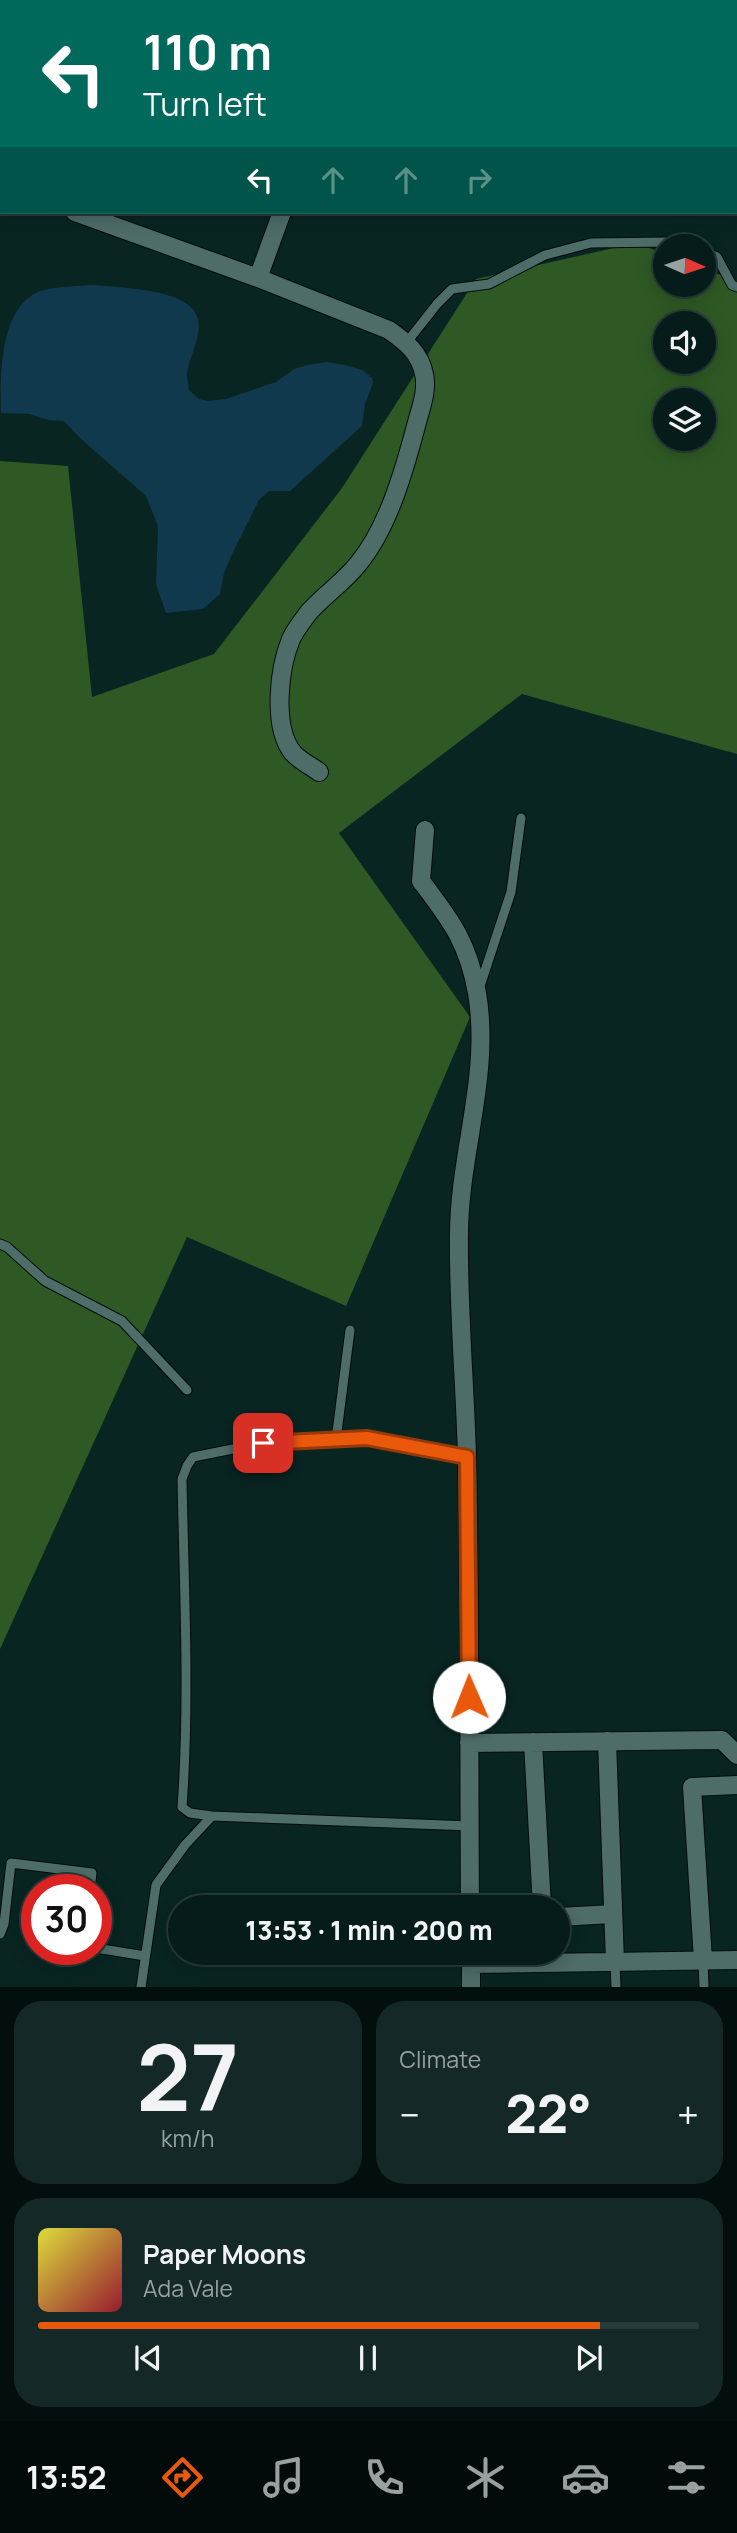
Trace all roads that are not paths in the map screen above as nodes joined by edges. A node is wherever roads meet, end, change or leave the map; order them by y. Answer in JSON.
{"nodes":[{"id":1,"x":81,"y":214,"type":"edge"},
{"id":2,"x":281,"y":214,"type":"edge"},
{"id":3,"x":653,"y":242,"type":"edge"},
{"id":4,"x":716,"y":257,"type":"edge"},
{"id":5,"x":258,"y":278,"type":"junction"},
{"id":6,"x":737,"y":287,"type":"edge"},
{"id":7,"x":407,"y":342,"type":"junction"},
{"id":8,"x":319,"y":772,"type":"dead end"},
{"id":9,"x":521,"y":818,"type":"dead end"},
{"id":10,"x":425,"y":830,"type":"dead end"},
{"id":11,"x":477,"y":994,"type":"junction"},
{"id":12,"x":2,"y":1248,"type":"edge"},
{"id":13,"x":349,"y":1330,"type":"dead end"},
{"id":14,"x":187,"y":1390,"type":"dead end"},
{"id":15,"x":336,"y":1440,"type":"junction"},
{"id":16,"x":467,"y":1457,"type":"junction"},
{"id":17,"x":607,"y":1741,"type":"junction"},
{"id":18,"x":533,"y":1742,"type":"junction"},
{"id":19,"x":469,"y":1743,"type":"junction"},
{"id":20,"x":737,"y":1755,"type":"edge"},
{"id":21,"x":737,"y":1785,"type":"edge"},
{"id":22,"x":212,"y":1816,"type":"junction"},
{"id":23,"x":470,"y":1826,"type":"junction"},
{"id":24,"x":92,"y":1874,"type":"edge"},
{"id":25,"x":471,"y":1895,"type":"edge"},
{"id":26,"x":541,"y":1895,"type":"edge"},
{"id":27,"x":613,"y":1914,"type":"junction"},
{"id":28,"x":570,"y":1916,"type":"edge"},
{"id":29,"x":0,"y":1934,"type":"edge"},
{"id":30,"x":112,"y":1951,"type":"edge"},
{"id":31,"x":145,"y":1956,"type":"junction"},
{"id":32,"x":703,"y":1960,"type":"junction"},
{"id":33,"x":737,"y":1960,"type":"edge"},
{"id":34,"x":570,"y":1961,"type":"edge"},
{"id":35,"x":615,"y":1962,"type":"junction"},
{"id":36,"x":471,"y":1965,"type":"edge"},
{"id":37,"x":141,"y":1987,"type":"edge"},
{"id":38,"x":471,"y":1987,"type":"edge"},
{"id":39,"x":616,"y":1987,"type":"edge"},
{"id":40,"x":704,"y":1987,"type":"edge"}],
"edges":[{"from":1,"to":5,"type":"street"},
{"from":2,"to":5,"type":"street"},
{"from":3,"to":7,"type":"lane"},
{"from":4,"to":6,"type":"lane"},
{"from":5,"to":7,"type":"street"},
{"from":7,"to":8,"type":"street"},
{"from":9,"to":11,"type":"lane"},
{"from":10,"to":11,"type":"street"},
{"from":11,"to":16,"type":"street"},
{"from":12,"to":14,"type":"lane"},
{"from":13,"to":15,"type":"lane"},
{"from":15,"to":16,"type":"lane"},
{"from":15,"to":22,"type":"lane"},
{"from":16,"to":19,"type":"street"},
{"from":17,"to":18,"type":"street"},
{"from":17,"to":20,"type":"street"},
{"from":17,"to":27,"type":"street"},
{"from":18,"to":19,"type":"street"},
{"from":18,"to":26,"type":"street"},
{"from":19,"to":23,"type":"street"},
{"from":21,"to":32,"type":"street"},
{"from":22,"to":23,"type":"lane"},
{"from":22,"to":31,"type":"lane"},
{"from":23,"to":25,"type":"street"},
{"from":24,"to":29,"type":"lane"},
{"from":27,"to":28,"type":"street"},
{"from":27,"to":35,"type":"street"},
{"from":30,"to":31,"type":"lane"},
{"from":31,"to":37,"type":"lane"},
{"from":32,"to":33,"type":"street"},
{"from":32,"to":35,"type":"street"},
{"from":32,"to":40,"type":"lane"},
{"from":34,"to":35,"type":"street"},
{"from":35,"to":39,"type":"lane"},
{"from":36,"to":38,"type":"street"}]}
